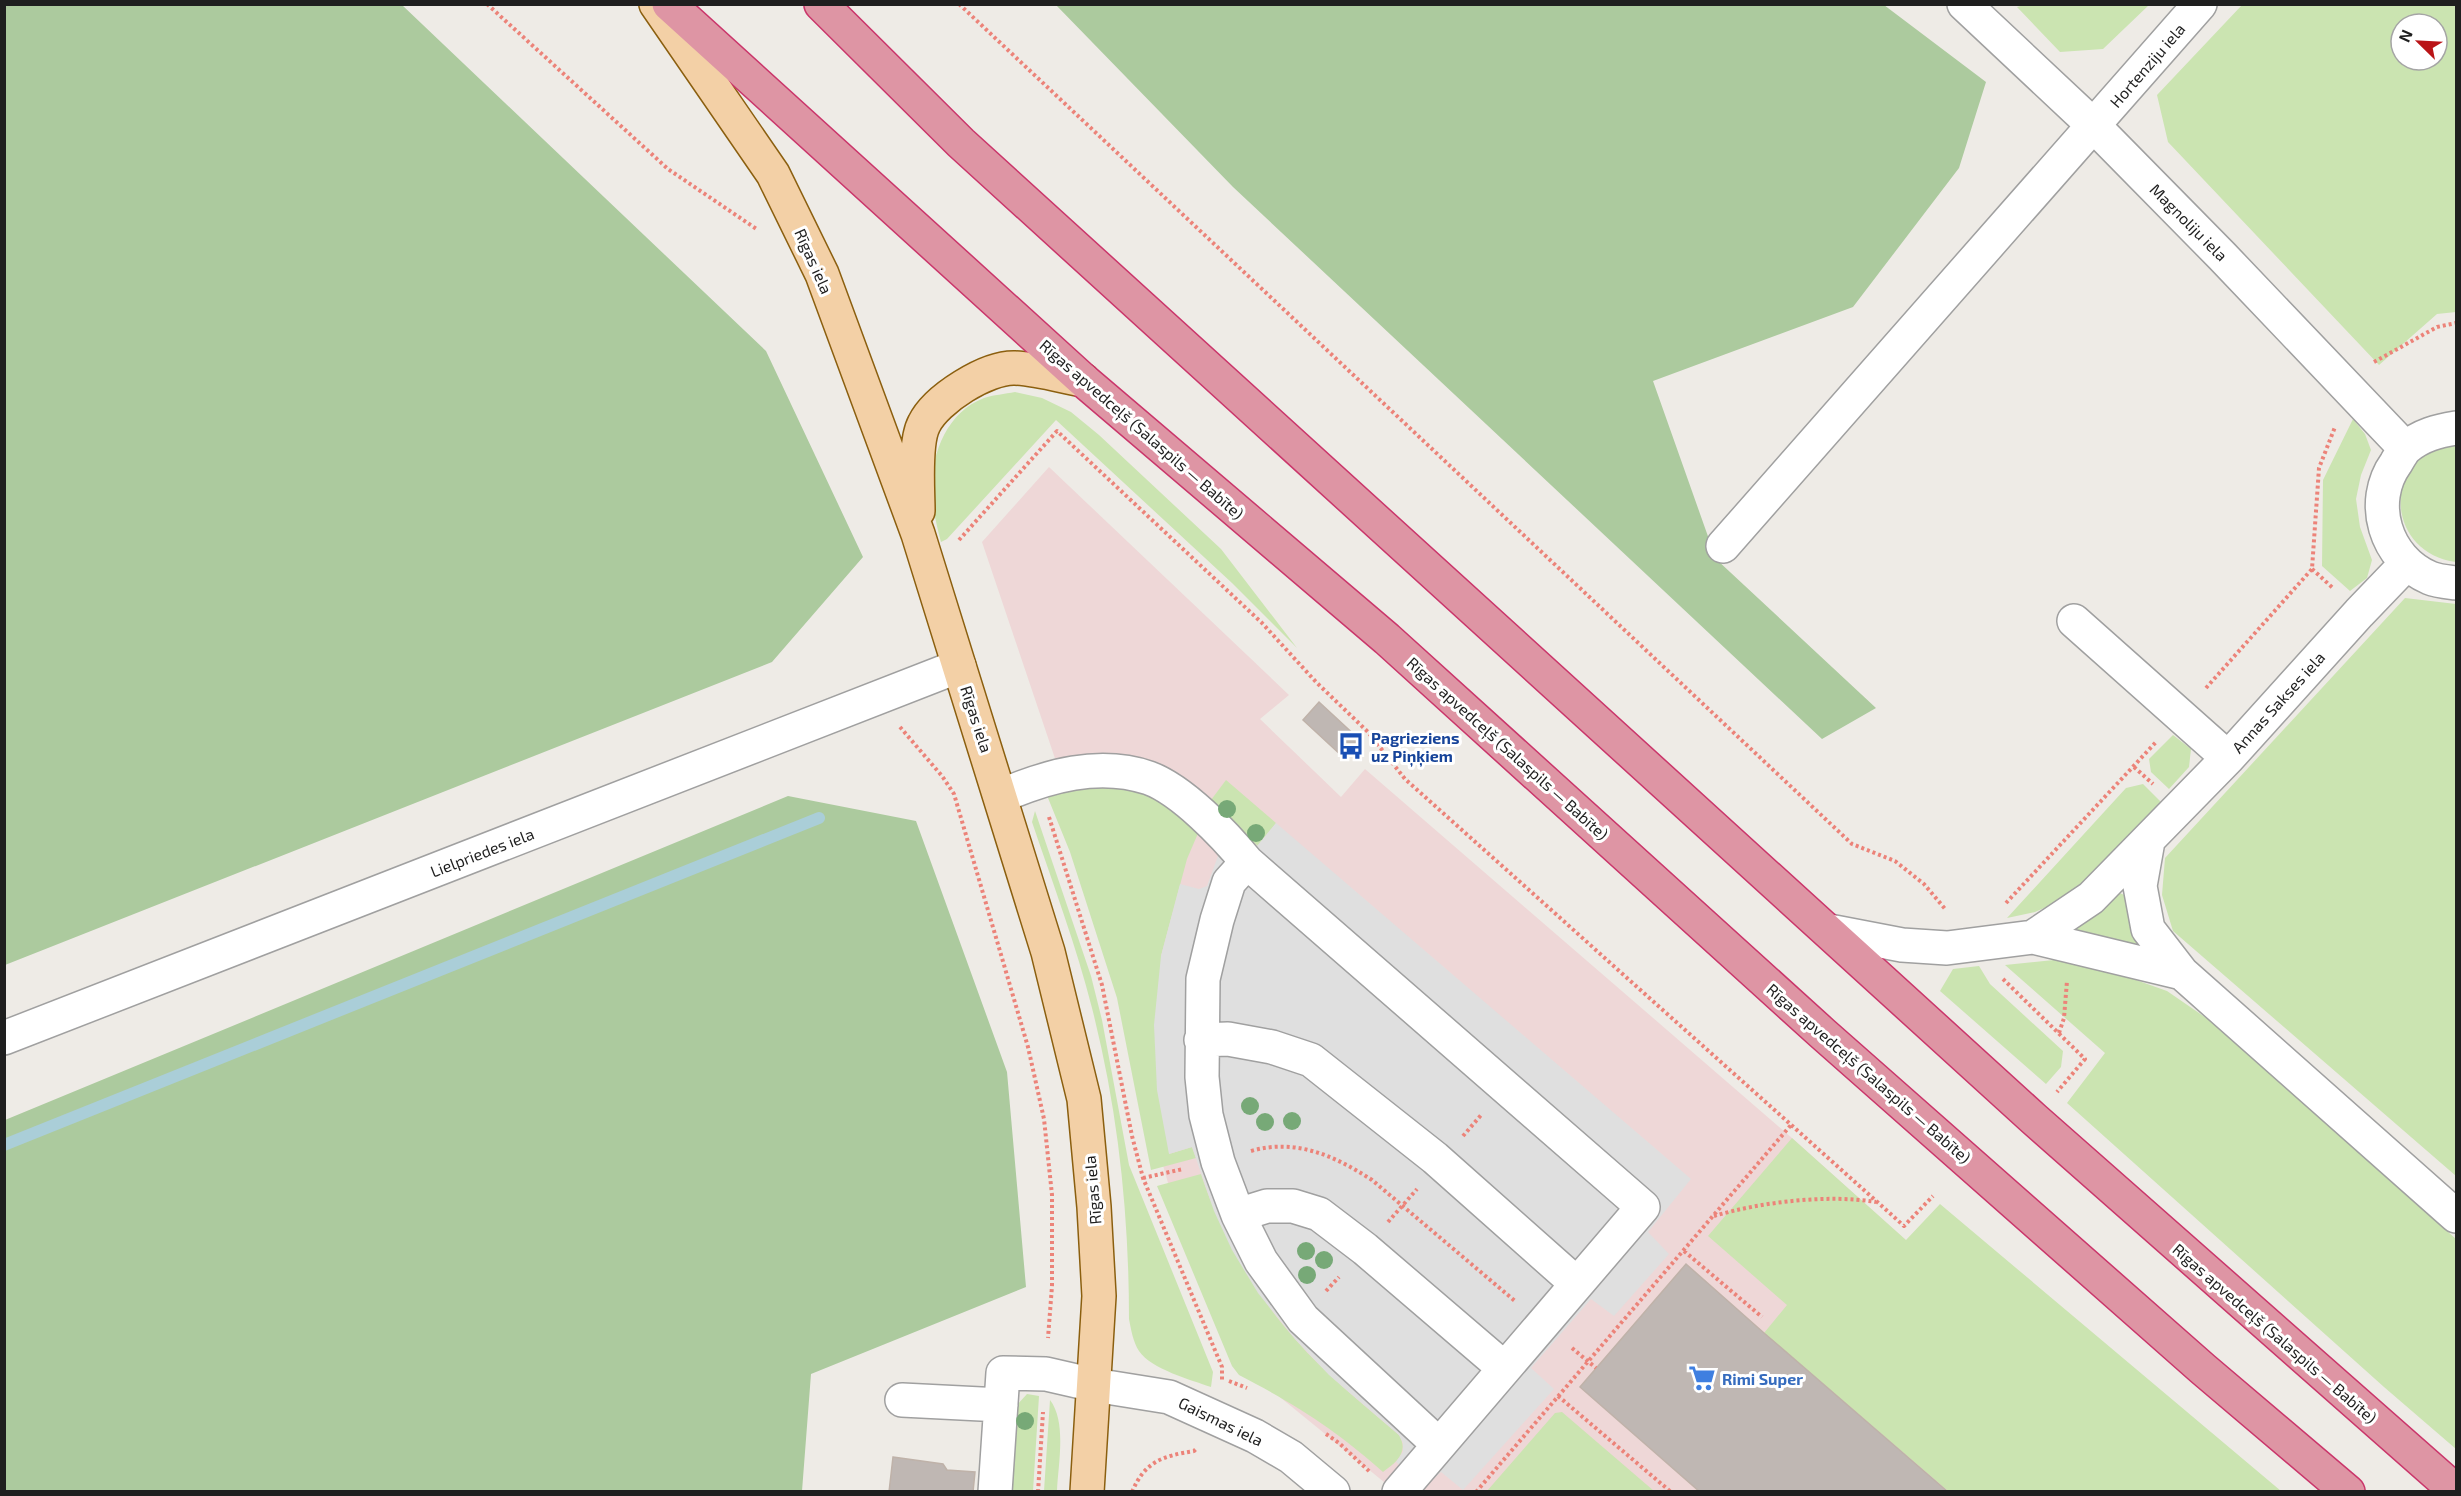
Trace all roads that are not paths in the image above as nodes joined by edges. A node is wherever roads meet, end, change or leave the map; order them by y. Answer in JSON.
{"nodes":[{"id":1,"x":656,"y":4,"type":"edge"},
{"id":2,"x":669,"y":4,"type":"edge"},
{"id":3,"x":821,"y":4,"type":"edge"},
{"id":4,"x":1964,"y":4,"type":"edge"},
{"id":5,"x":2200,"y":4,"type":"edge"},
{"id":6,"x":2094,"y":126,"type":"junction"},
{"id":7,"x":1083,"y":380,"type":"junction"},
{"id":8,"x":2457,"y":428,"type":"edge"},
{"id":9,"x":2405,"y":448,"type":"junction"},
{"id":10,"x":1723,"y":546,"type":"dead end"},
{"id":11,"x":923,"y":548,"type":"junction"},
{"id":12,"x":2407,"y":563,"type":"junction"},
{"id":13,"x":2457,"y":583,"type":"edge"},
{"id":14,"x":2074,"y":621,"type":"dead end"},
{"id":15,"x":960,"y":666,"type":"junction"},
{"id":16,"x":2228,"y":758,"type":"junction"},
{"id":17,"x":1001,"y":796,"type":"junction"},
{"id":18,"x":2148,"y":841,"type":"junction"},
{"id":19,"x":1247,"y":862,"type":"junction"},
{"id":20,"x":1829,"y":931,"type":"junction"},
{"id":21,"x":2033,"y":937,"type":"junction"},
{"id":22,"x":2182,"y":973,"type":"junction"},
{"id":23,"x":4,"y":1038,"type":"edge"},
{"id":24,"x":1201,"y":1040,"type":"junction"},
{"id":25,"x":1238,"y":1215,"type":"junction"},
{"id":26,"x":2457,"y":1216,"type":"edge"},
{"id":27,"x":1577,"y":1284,"type":"junction"},
{"id":28,"x":1504,"y":1368,"type":"junction"},
{"id":29,"x":1094,"y":1385,"type":"junction"},
{"id":30,"x":902,"y":1400,"type":"dead end"},
{"id":31,"x":1001,"y":1405,"type":"junction"},
{"id":32,"x":1438,"y":1444,"type":"junction"},
{"id":33,"x":995,"y":1491,"type":"edge"},
{"id":34,"x":1087,"y":1491,"type":"edge"},
{"id":35,"x":1333,"y":1491,"type":"edge"},
{"id":36,"x":1399,"y":1491,"type":"edge"},
{"id":37,"x":2348,"y":1491,"type":"edge"},
{"id":38,"x":2457,"y":1491,"type":"edge"}],
"edges":[{"from":1,"to":11,"type":"main road","name":"Rīgas iela"},
{"from":2,"to":7,"type":"highway","name":"Rīgas apvedceļš (Salaspils — Babīte)"},
{"from":3,"to":20,"type":"highway","name":"Rīgas apvedceļš (Salaspils — Babīte)"},
{"from":4,"to":6,"type":"street","name":"Magnoliju iela"},
{"from":5,"to":6,"type":"street","name":"Hortenziju iela"},
{"from":6,"to":9,"type":"street","name":"Magnoliju iela"},
{"from":6,"to":10,"type":"street","name":"Hortenziju iela"},
{"from":7,"to":11,"type":"main road"},
{"from":7,"to":37,"type":"highway","name":"Rīgas apvedceļš (Salaspils — Babīte)"},
{"from":8,"to":9,"type":"street"},
{"from":9,"to":12,"type":"street"},
{"from":11,"to":15,"type":"main road","name":"Rīgas iela"},
{"from":12,"to":13,"type":"street"},
{"from":12,"to":16,"type":"street","name":"Annas Sakses iela"},
{"from":14,"to":16,"type":"street"},
{"from":15,"to":17,"type":"main road","name":"Rīgas iela"},
{"from":15,"to":23,"type":"street","name":"Lielpriedes iela"},
{"from":16,"to":18,"type":"street","name":"Annas Sakses iela"},
{"from":17,"to":19,"type":"street"},
{"from":17,"to":29,"type":"main road","name":"Rīgas iela"},
{"from":18,"to":21,"type":"street","name":"Annas Sakses iela"},
{"from":18,"to":22,"type":"street"},
{"from":19,"to":24,"type":"street"},
{"from":19,"to":27,"type":"street"},
{"from":20,"to":21,"type":"street"},
{"from":20,"to":38,"type":"highway","name":"Rīgas apvedceļš (Salaspils — Babīte)"},
{"from":21,"to":22,"type":"street"},
{"from":22,"to":26,"type":"street"},
{"from":24,"to":25,"type":"street"},
{"from":24,"to":27,"type":"street"},
{"from":25,"to":28,"type":"street"},
{"from":25,"to":32,"type":"street"},
{"from":27,"to":28,"type":"street"},
{"from":28,"to":32,"type":"street"},
{"from":29,"to":31,"type":"street","name":"Gaismas iela"},
{"from":29,"to":34,"type":"main road","name":"Rīgas iela"},
{"from":29,"to":35,"type":"street","name":"Gaismas iela"},
{"from":30,"to":31,"type":"street"},
{"from":31,"to":33,"type":"street"},
{"from":32,"to":36,"type":"street"}]}
